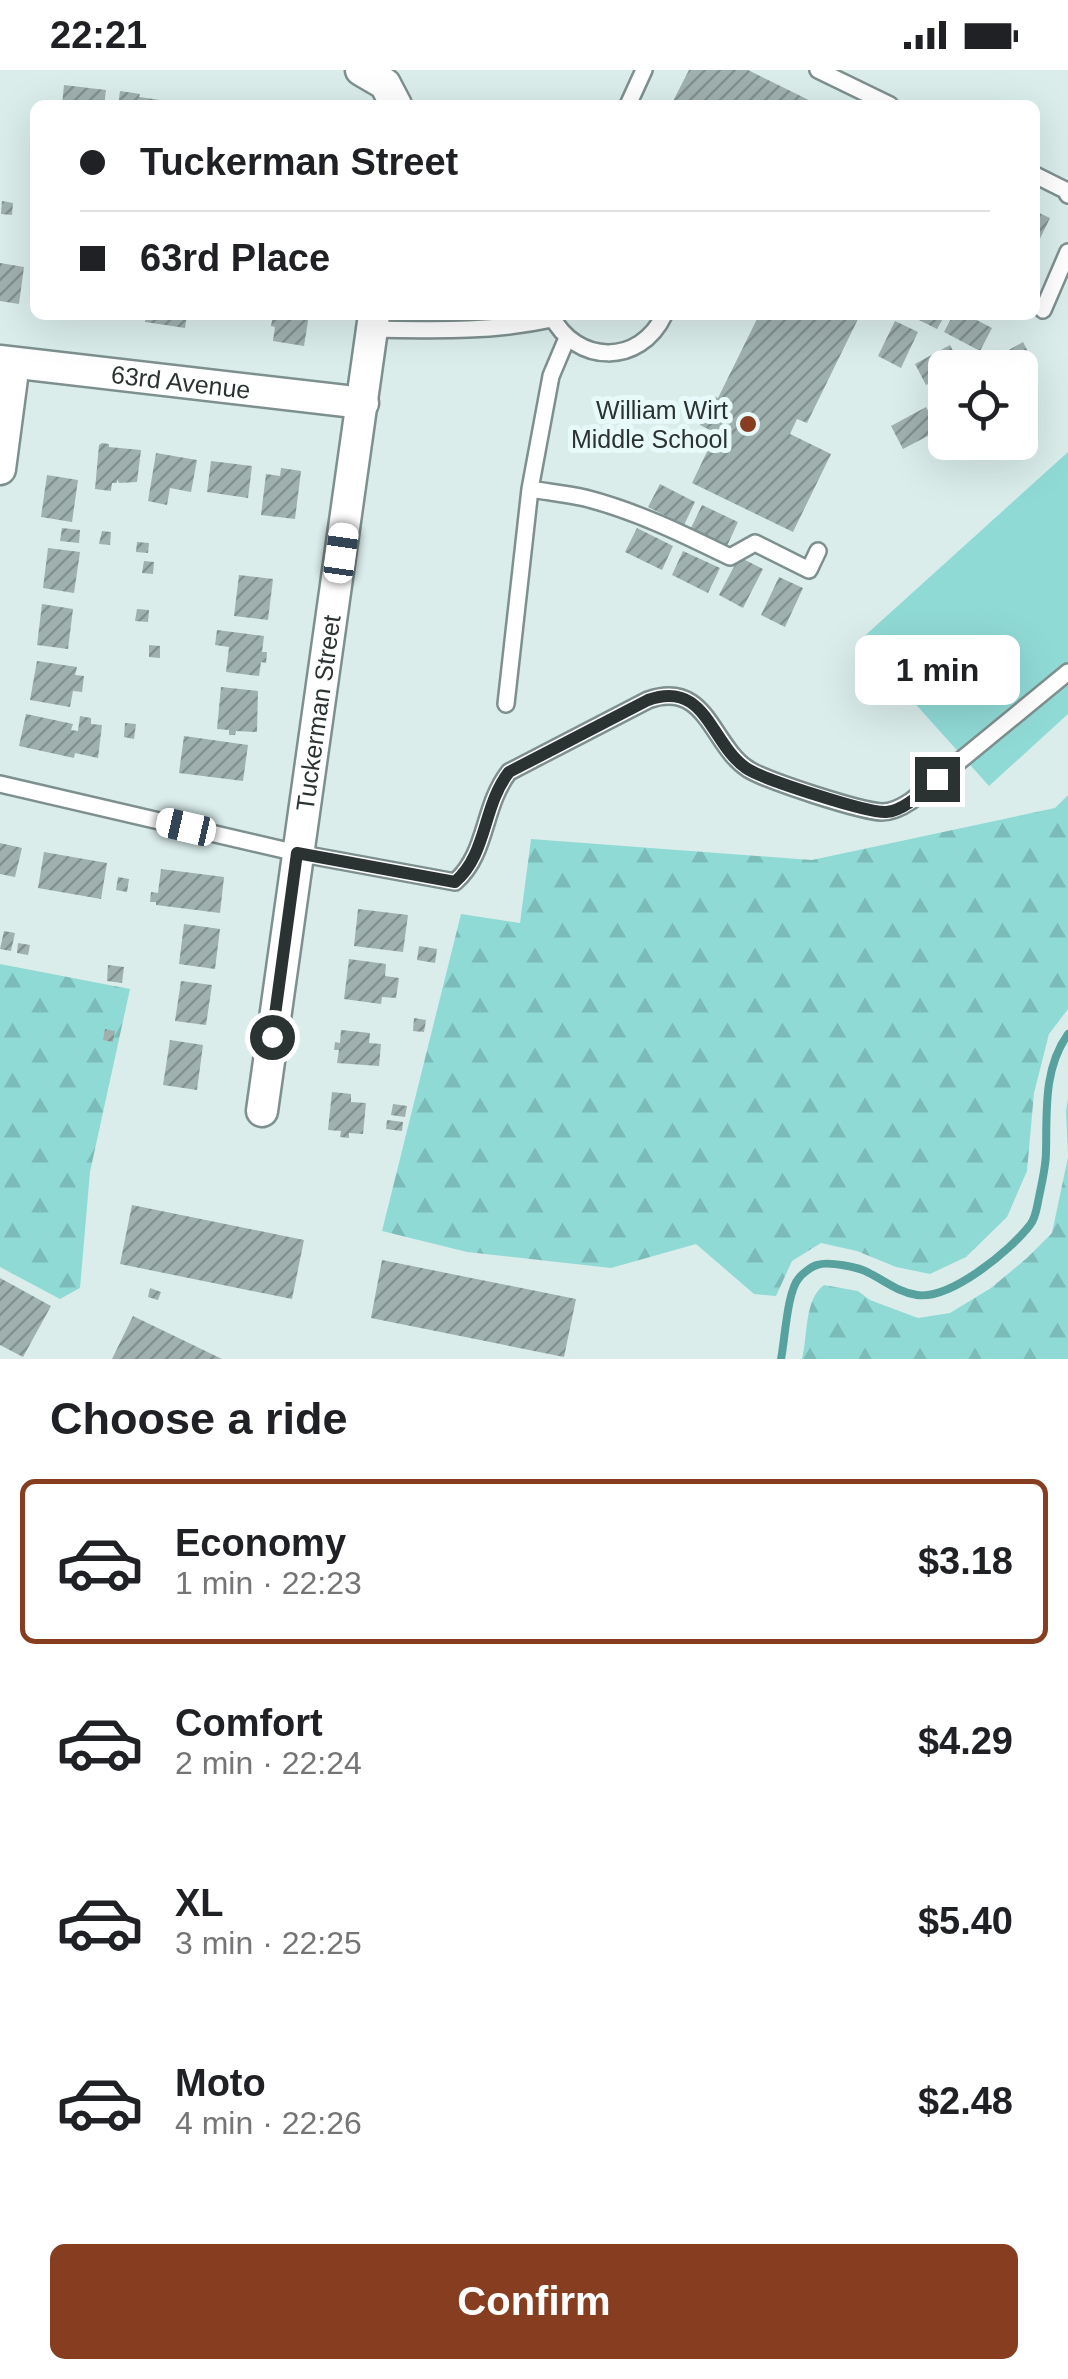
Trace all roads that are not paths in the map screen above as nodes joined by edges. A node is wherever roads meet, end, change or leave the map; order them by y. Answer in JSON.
{"nodes":[{"id":1,"x":361,"y":70,"type":"edge"},
{"id":2,"x":644,"y":70,"type":"edge"},
{"id":3,"x":818,"y":70,"type":"edge"},
{"id":4,"x":393,"y":100,"type":"edge"},
{"id":5,"x":630,"y":100,"type":"edge"},
{"id":6,"x":880,"y":100,"type":"edge"},
{"id":7,"x":1040,"y":178,"type":"edge"},
{"id":8,"x":1068,"y":195,"type":"edge"},
{"id":9,"x":1068,"y":252,"type":"edge"},
{"id":10,"x":1043,"y":310,"type":"dead end"},
{"id":11,"x":541,"y":320,"type":"edge"},
{"id":12,"x":554,"y":320,"type":"edge"},
{"id":13,"x":662,"y":320,"type":"edge"},
{"id":14,"x":374,"y":322,"type":"edge"},
{"id":15,"x":568,"y":338,"type":"junction"},
{"id":16,"x":7,"y":362,"type":"edge"},
{"id":17,"x":363,"y":403,"type":"junction"},
{"id":18,"x":0,"y":469,"type":"edge"},
{"id":19,"x":530,"y":489,"type":"junction"},
{"id":20,"x":818,"y":551,"type":"dead end"},
{"id":21,"x":1068,"y":672,"type":"edge"},
{"id":22,"x":506,"y":704,"type":"dead end"},
{"id":23,"x":0,"y":784,"type":"edge"},
{"id":24,"x":297,"y":853,"type":"junction"},
{"id":25,"x":262,"y":1111,"type":"dead end"}],
"edges":[{"from":1,"to":4,"type":"street"},
{"from":2,"to":5,"type":"lane"},
{"from":3,"to":6,"type":"lane"},
{"from":7,"to":8,"type":"lane"},
{"from":9,"to":10,"type":"lane"},
{"from":11,"to":14,"type":"lane"},
{"from":12,"to":15,"type":"lane"},
{"from":13,"to":15,"type":"lane"},
{"from":14,"to":17,"type":"street","name":"Tuckerman Street"},
{"from":15,"to":19,"type":"lane"},
{"from":16,"to":17,"type":"street","name":"63rd Avenue"},
{"from":16,"to":18,"type":"street"},
{"from":17,"to":24,"type":"street","name":"Tuckerman Street"},
{"from":19,"to":20,"type":"lane"},
{"from":19,"to":22,"type":"lane"},
{"from":21,"to":24,"type":"lane"},
{"from":23,"to":24,"type":"lane"},
{"from":24,"to":25,"type":"street","name":"Tuckerman Street"}]}
